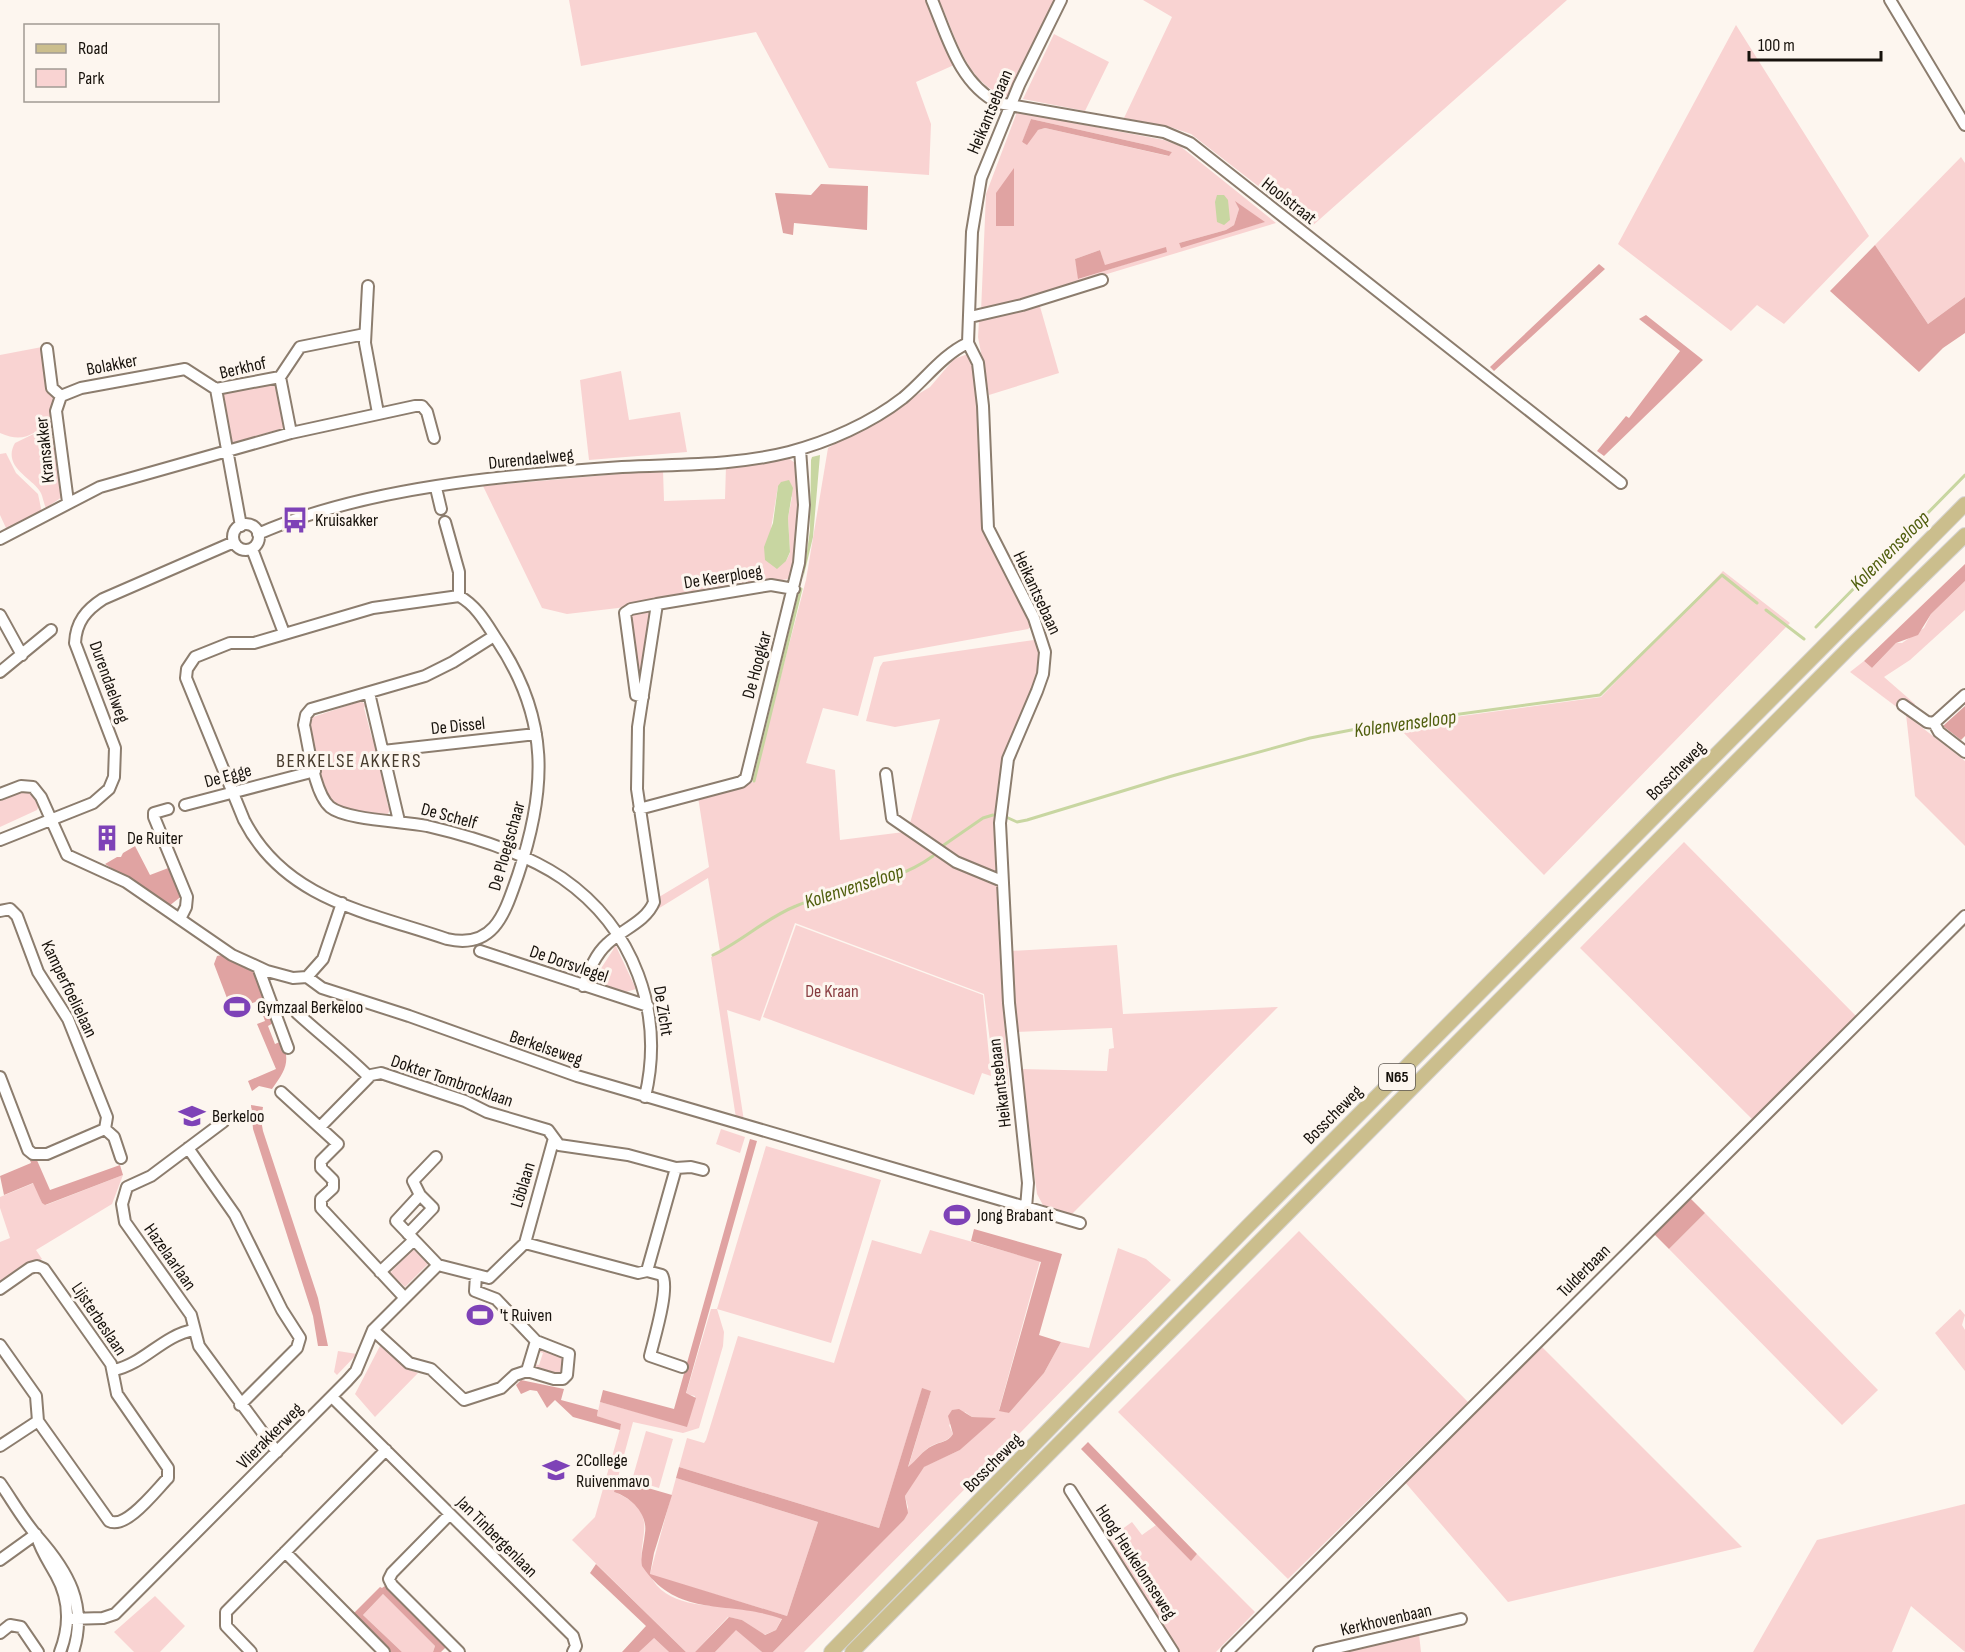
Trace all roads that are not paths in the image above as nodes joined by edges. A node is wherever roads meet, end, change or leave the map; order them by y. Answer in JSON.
{"nodes":[{"id":1,"x":932,"y":0,"type":"edge"},
{"id":2,"x":1061,"y":0,"type":"edge"},
{"id":3,"x":1890,"y":0,"type":"edge"},
{"id":4,"x":1010,"y":104,"type":"junction"},
{"id":5,"x":1965,"y":124,"type":"edge"},
{"id":6,"x":1102,"y":280,"type":"dead end"},
{"id":7,"x":368,"y":286,"type":"dead end"},
{"id":8,"x":970,"y":317,"type":"junction"},
{"id":9,"x":365,"y":334,"type":"junction"},
{"id":10,"x":968,"y":343,"type":"junction"},
{"id":11,"x":47,"y":349,"type":"dead end"},
{"id":12,"x":280,"y":377,"type":"junction"},
{"id":13,"x":216,"y":389,"type":"junction"},
{"id":14,"x":61,"y":396,"type":"junction"},
{"id":15,"x":378,"y":413,"type":"junction"},
{"id":16,"x":291,"y":433,"type":"junction"},
{"id":17,"x":434,"y":438,"type":"dead end"},
{"id":18,"x":800,"y":449,"type":"junction"},
{"id":19,"x":226,"y":450,"type":"junction"},
{"id":20,"x":1621,"y":483,"type":"dead end"},
{"id":21,"x":436,"y":488,"type":"junction"},
{"id":22,"x":68,"y":502,"type":"junction"},
{"id":23,"x":1965,"y":504,"type":"edge"},
{"id":24,"x":441,"y":509,"type":"dead end"},
{"id":25,"x":445,"y":522,"type":"dead end"},
{"id":26,"x":240,"y":526,"type":"junction"},
{"id":27,"x":258,"y":534,"type":"junction"},
{"id":28,"x":1965,"y":535,"type":"edge"},
{"id":29,"x":0,"y":539,"type":"edge"},
{"id":30,"x":234,"y":542,"type":"junction"},
{"id":31,"x":252,"y":549,"type":"junction"},
{"id":32,"x":794,"y":589,"type":"junction"},
{"id":33,"x":459,"y":596,"type":"junction"},
{"id":34,"x":657,"y":604,"type":"junction"},
{"id":35,"x":0,"y":615,"type":"edge"},
{"id":36,"x":51,"y":630,"type":"dead end"},
{"id":37,"x":284,"y":633,"type":"junction"},
{"id":38,"x":494,"y":636,"type":"junction"},
{"id":39,"x":22,"y":655,"type":"junction"},
{"id":40,"x":0,"y":672,"type":"edge"},
{"id":41,"x":369,"y":693,"type":"junction"},
{"id":42,"x":1965,"y":695,"type":"edge"},
{"id":43,"x":643,"y":697,"type":"junction"},
{"id":44,"x":1904,"y":705,"type":"dead end"},
{"id":45,"x":1934,"y":723,"type":"junction"},
{"id":46,"x":536,"y":734,"type":"junction"},
{"id":47,"x":383,"y":751,"type":"junction"},
{"id":48,"x":1965,"y":752,"type":"edge"},
{"id":49,"x":315,"y":771,"type":"junction"},
{"id":50,"x":886,"y":774,"type":"dead end"},
{"id":51,"x":232,"y":792,"type":"junction"},
{"id":52,"x":0,"y":794,"type":"edge"},
{"id":53,"x":185,"y":805,"type":"dead end"},
{"id":54,"x":168,"y":809,"type":"dead end"},
{"id":55,"x":639,"y":809,"type":"junction"},
{"id":56,"x":50,"y":820,"type":"junction"},
{"id":57,"x":399,"y":821,"type":"junction"},
{"id":58,"x":0,"y":840,"type":"edge"},
{"id":59,"x":523,"y":859,"type":"junction"},
{"id":60,"x":1002,"y":881,"type":"junction"},
{"id":61,"x":342,"y":903,"type":"junction"},
{"id":62,"x":0,"y":911,"type":"edge"},
{"id":63,"x":1965,"y":916,"type":"edge"},
{"id":64,"x":180,"y":919,"type":"junction"},
{"id":65,"x":618,"y":935,"type":"junction"},
{"id":66,"x":480,"y":951,"type":"dead end"},
{"id":67,"x":258,"y":967,"type":"junction"},
{"id":68,"x":307,"y":977,"type":"junction"},
{"id":69,"x":583,"y":986,"type":"junction"},
{"id":70,"x":648,"y":1006,"type":"junction"},
{"id":71,"x":297,"y":1013,"type":"dead end"},
{"id":72,"x":288,"y":1048,"type":"dead end"},
{"id":73,"x":0,"y":1077,"type":"edge"},
{"id":74,"x":369,"y":1077,"type":"junction"},
{"id":75,"x":282,"y":1092,"type":"dead end"},
{"id":76,"x":645,"y":1097,"type":"junction"},
{"id":77,"x":223,"y":1122,"type":"dead end"},
{"id":78,"x":320,"y":1127,"type":"junction"},
{"id":79,"x":105,"y":1129,"type":"junction"},
{"id":80,"x":554,"y":1138,"type":"junction"},
{"id":81,"x":188,"y":1148,"type":"junction"},
{"id":82,"x":121,"y":1158,"type":"dead end"},
{"id":83,"x":436,"y":1158,"type":"dead end"},
{"id":84,"x":676,"y":1168,"type":"junction"},
{"id":85,"x":703,"y":1170,"type":"dead end"},
{"id":86,"x":420,"y":1195,"type":"junction"},
{"id":87,"x":1026,"y":1208,"type":"junction"},
{"id":88,"x":1080,"y":1223,"type":"dead end"},
{"id":89,"x":411,"y":1237,"type":"junction"},
{"id":90,"x":525,"y":1243,"type":"junction"},
{"id":91,"x":438,"y":1265,"type":"junction"},
{"id":92,"x":647,"y":1271,"type":"junction"},
{"id":93,"x":380,"y":1272,"type":"junction"},
{"id":94,"x":476,"y":1275,"type":"junction"},
{"id":95,"x":0,"y":1289,"type":"edge"},
{"id":96,"x":404,"y":1297,"type":"junction"},
{"id":97,"x":373,"y":1329,"type":"junction"},
{"id":98,"x":194,"y":1330,"type":"junction"},
{"id":99,"x":536,"y":1341,"type":"junction"},
{"id":100,"x":0,"y":1345,"type":"edge"},
{"id":101,"x":682,"y":1367,"type":"dead end"},
{"id":102,"x":114,"y":1370,"type":"junction"},
{"id":103,"x":527,"y":1371,"type":"junction"},
{"id":104,"x":333,"y":1396,"type":"junction"},
{"id":105,"x":240,"y":1405,"type":"junction"},
{"id":106,"x":38,"y":1421,"type":"junction"},
{"id":107,"x":0,"y":1446,"type":"edge"},
{"id":108,"x":386,"y":1450,"type":"junction"},
{"id":109,"x":277,"y":1452,"type":"junction"},
{"id":110,"x":0,"y":1483,"type":"edge"},
{"id":111,"x":1070,"y":1490,"type":"dead end"},
{"id":112,"x":450,"y":1514,"type":"junction"},
{"id":113,"x":36,"y":1535,"type":"junction"},
{"id":114,"x":285,"y":1552,"type":"junction"},
{"id":115,"x":0,"y":1560,"type":"edge"},
{"id":116,"x":73,"y":1619,"type":"junction"},
{"id":117,"x":1461,"y":1619,"type":"dead end"},
{"id":118,"x":0,"y":1633,"type":"edge"},
{"id":119,"x":38,"y":1652,"type":"edge"},
{"id":120,"x":60,"y":1652,"type":"edge"},
{"id":121,"x":73,"y":1652,"type":"edge"},
{"id":122,"x":251,"y":1652,"type":"edge"},
{"id":123,"x":384,"y":1652,"type":"edge"},
{"id":124,"x":459,"y":1652,"type":"edge"},
{"id":125,"x":573,"y":1652,"type":"edge"},
{"id":126,"x":831,"y":1652,"type":"edge"},
{"id":127,"x":852,"y":1652,"type":"edge"},
{"id":128,"x":1173,"y":1652,"type":"edge"},
{"id":129,"x":1227,"y":1652,"type":"edge"},
{"id":130,"x":1319,"y":1652,"type":"edge"}],
"edges":[{"from":1,"to":4,"type":"street","name":"Hoolstraat"},
{"from":2,"to":4,"type":"street","name":"Heikantsebaan"},
{"from":3,"to":5,"type":"street"},
{"from":4,"to":8,"type":"street","name":"Heikantsebaan"},
{"from":4,"to":20,"type":"street","name":"Hoolstraat"},
{"from":6,"to":8,"type":"street"},
{"from":7,"to":9,"type":"street"},
{"from":8,"to":10,"type":"street","name":"Heikantsebaan"},
{"from":9,"to":12,"type":"street"},
{"from":9,"to":15,"type":"street"},
{"from":10,"to":18,"type":"street","name":"Durendaelweg"},
{"from":10,"to":60,"type":"street","name":"Heikantsebaan"},
{"from":11,"to":14,"type":"street"},
{"from":12,"to":13,"type":"street","name":"Berkhof"},
{"from":12,"to":16,"type":"street","name":"Berkhof"},
{"from":13,"to":14,"type":"street","name":"Bolakker"},
{"from":13,"to":19,"type":"street","name":"Berkhof"},
{"from":14,"to":22,"type":"street","name":"Kransakker"},
{"from":15,"to":16,"type":"street"},
{"from":15,"to":17,"type":"street"},
{"from":16,"to":19,"type":"street"},
{"from":18,"to":21,"type":"street","name":"Durendaelweg"},
{"from":18,"to":32,"type":"street","name":"De Hoogkar"},
{"from":19,"to":22,"type":"street"},
{"from":19,"to":26,"type":"street"},
{"from":21,"to":24,"type":"street"},
{"from":21,"to":27,"type":"street","name":"Durendaelweg"},
{"from":22,"to":29,"type":"street"},
{"from":23,"to":126,"type":"main road","name":"Bosscheweg","number":"N65"},
{"from":25,"to":33,"type":"street"},
{"from":26,"to":27,"type":"street"},
{"from":26,"to":30,"type":"street"},
{"from":27,"to":31,"type":"street"},
{"from":28,"to":127,"type":"main road","name":"Bosscheweg","number":"N65"},
{"from":30,"to":31,"type":"street"},
{"from":30,"to":56,"type":"street","name":"Durendaelweg"},
{"from":31,"to":37,"type":"street"},
{"from":32,"to":34,"type":"street","name":"De Keerploeg"},
{"from":32,"to":55,"type":"street","name":"De Hoogkar"},
{"from":33,"to":37,"type":"street","name":"De Ploegschaar"},
{"from":33,"to":38,"type":"street","name":"De Ploegschaar"},
{"from":34,"to":43,"type":"street"},
{"from":34,"to":43,"type":"street","name":"De Keerploeg"},
{"from":35,"to":39,"type":"street"},
{"from":36,"to":39,"type":"street"},
{"from":37,"to":51,"type":"street","name":"De Ploegschaar"},
{"from":38,"to":41,"type":"street"},
{"from":38,"to":46,"type":"street","name":"De Ploegschaar"},
{"from":39,"to":40,"type":"street"},
{"from":41,"to":47,"type":"street"},
{"from":41,"to":49,"type":"street","name":"De Schelf"},
{"from":42,"to":45,"type":"street"},
{"from":43,"to":55,"type":"street"},
{"from":44,"to":45,"type":"street"},
{"from":45,"to":48,"type":"street"},
{"from":46,"to":47,"type":"street","name":"De Dissel"},
{"from":46,"to":59,"type":"street","name":"De Ploegschaar"},
{"from":47,"to":57,"type":"street"},
{"from":49,"to":51,"type":"street","name":"De Egge"},
{"from":49,"to":57,"type":"street","name":"De Schelf"},
{"from":50,"to":60,"type":"street"},
{"from":51,"to":53,"type":"street","name":"De Egge"},
{"from":51,"to":61,"type":"street","name":"De Ploegschaar"},
{"from":52,"to":56,"type":"street","name":"Berkelseweg"},
{"from":54,"to":64,"type":"street"},
{"from":55,"to":65,"type":"street"},
{"from":56,"to":58,"type":"street"},
{"from":56,"to":64,"type":"street","name":"Berkelseweg"},
{"from":57,"to":59,"type":"street","name":"De Schelf"},
{"from":59,"to":61,"type":"street","name":"De Ploegschaar"},
{"from":59,"to":65,"type":"street","name":"De Zicht"},
{"from":60,"to":87,"type":"street","name":"Heikantsebaan"},
{"from":61,"to":68,"type":"street"},
{"from":62,"to":79,"type":"street","name":"Kamperfoelielaan"},
{"from":63,"to":129,"type":"street","name":"Tulderbaan"},
{"from":64,"to":67,"type":"street","name":"Berkelseweg"},
{"from":65,"to":69,"type":"street"},
{"from":65,"to":70,"type":"street","name":"De Zicht"},
{"from":66,"to":69,"type":"street","name":"De Dorsvlegel"},
{"from":67,"to":68,"type":"street","name":"Berkelseweg"},
{"from":67,"to":72,"type":"street"},
{"from":68,"to":76,"type":"street","name":"Berkelseweg"},
{"from":69,"to":70,"type":"street","name":"De Dorsvlegel"},
{"from":70,"to":76,"type":"street","name":"De Zicht"},
{"from":71,"to":74,"type":"street"},
{"from":73,"to":79,"type":"street"},
{"from":74,"to":78,"type":"street","name":"Dokter Tombrocklaan"},
{"from":74,"to":80,"type":"street","name":"Dokter Tombrocklaan"},
{"from":75,"to":78,"type":"street"},
{"from":76,"to":87,"type":"street","name":"Berkelseweg"},
{"from":77,"to":81,"type":"street","name":"Hazelaarlaan"},
{"from":78,"to":93,"type":"street"},
{"from":79,"to":82,"type":"street","name":"Kamperfoelielaan"},
{"from":80,"to":84,"type":"street"},
{"from":80,"to":90,"type":"street","name":"Löblaan"},
{"from":81,"to":98,"type":"street","name":"Hazelaarlaan"},
{"from":81,"to":105,"type":"street"},
{"from":83,"to":86,"type":"street"},
{"from":84,"to":85,"type":"street"},
{"from":84,"to":92,"type":"street"},
{"from":86,"to":89,"type":"street"},
{"from":86,"to":89,"type":"street"},
{"from":87,"to":88,"type":"street","name":"Berkelseweg"},
{"from":89,"to":91,"type":"street"},
{"from":89,"to":93,"type":"street"},
{"from":90,"to":92,"type":"street"},
{"from":90,"to":94,"type":"street"},
{"from":91,"to":94,"type":"street"},
{"from":91,"to":96,"type":"street","name":"Vlierakkerweg"},
{"from":92,"to":101,"type":"street"},
{"from":93,"to":96,"type":"street"},
{"from":94,"to":99,"type":"street"},
{"from":95,"to":102,"type":"street","name":"Lijsterbeslaan"},
{"from":96,"to":97,"type":"street","name":"Vlierakkerweg"},
{"from":97,"to":103,"type":"street"},
{"from":97,"to":104,"type":"street","name":"Vlierakkerweg"},
{"from":98,"to":102,"type":"street"},
{"from":98,"to":105,"type":"street","name":"Hazelaarlaan"},
{"from":99,"to":103,"type":"street"},
{"from":99,"to":103,"type":"street"},
{"from":100,"to":106,"type":"street","name":"Lijsterbeslaan"},
{"from":102,"to":106,"type":"street","name":"Lijsterbeslaan"},
{"from":104,"to":108,"type":"street","name":"Jan Tinbergenlaan"},
{"from":104,"to":109,"type":"street","name":"Vlierakkerweg"},
{"from":105,"to":109,"type":"street","name":"Hazelaarlaan"},
{"from":106,"to":107,"type":"street"},
{"from":108,"to":112,"type":"street","name":"Jan Tinbergenlaan"},
{"from":108,"to":114,"type":"street"},
{"from":109,"to":116,"type":"street","name":"Vlierakkerweg"},
{"from":110,"to":113,"type":"street"},
{"from":111,"to":128,"type":"street","name":"Hoog Heukelomseweg"},
{"from":112,"to":124,"type":"street"},
{"from":112,"to":125,"type":"street","name":"Jan Tinbergenlaan"},
{"from":113,"to":115,"type":"street"},
{"from":113,"to":116,"type":"street"},
{"from":114,"to":122,"type":"street"},
{"from":114,"to":123,"type":"street"},
{"from":116,"to":120,"type":"street"},
{"from":116,"to":121,"type":"street"},
{"from":117,"to":130,"type":"street","name":"Kerkhovenbaan"},
{"from":118,"to":119,"type":"street"}]}
